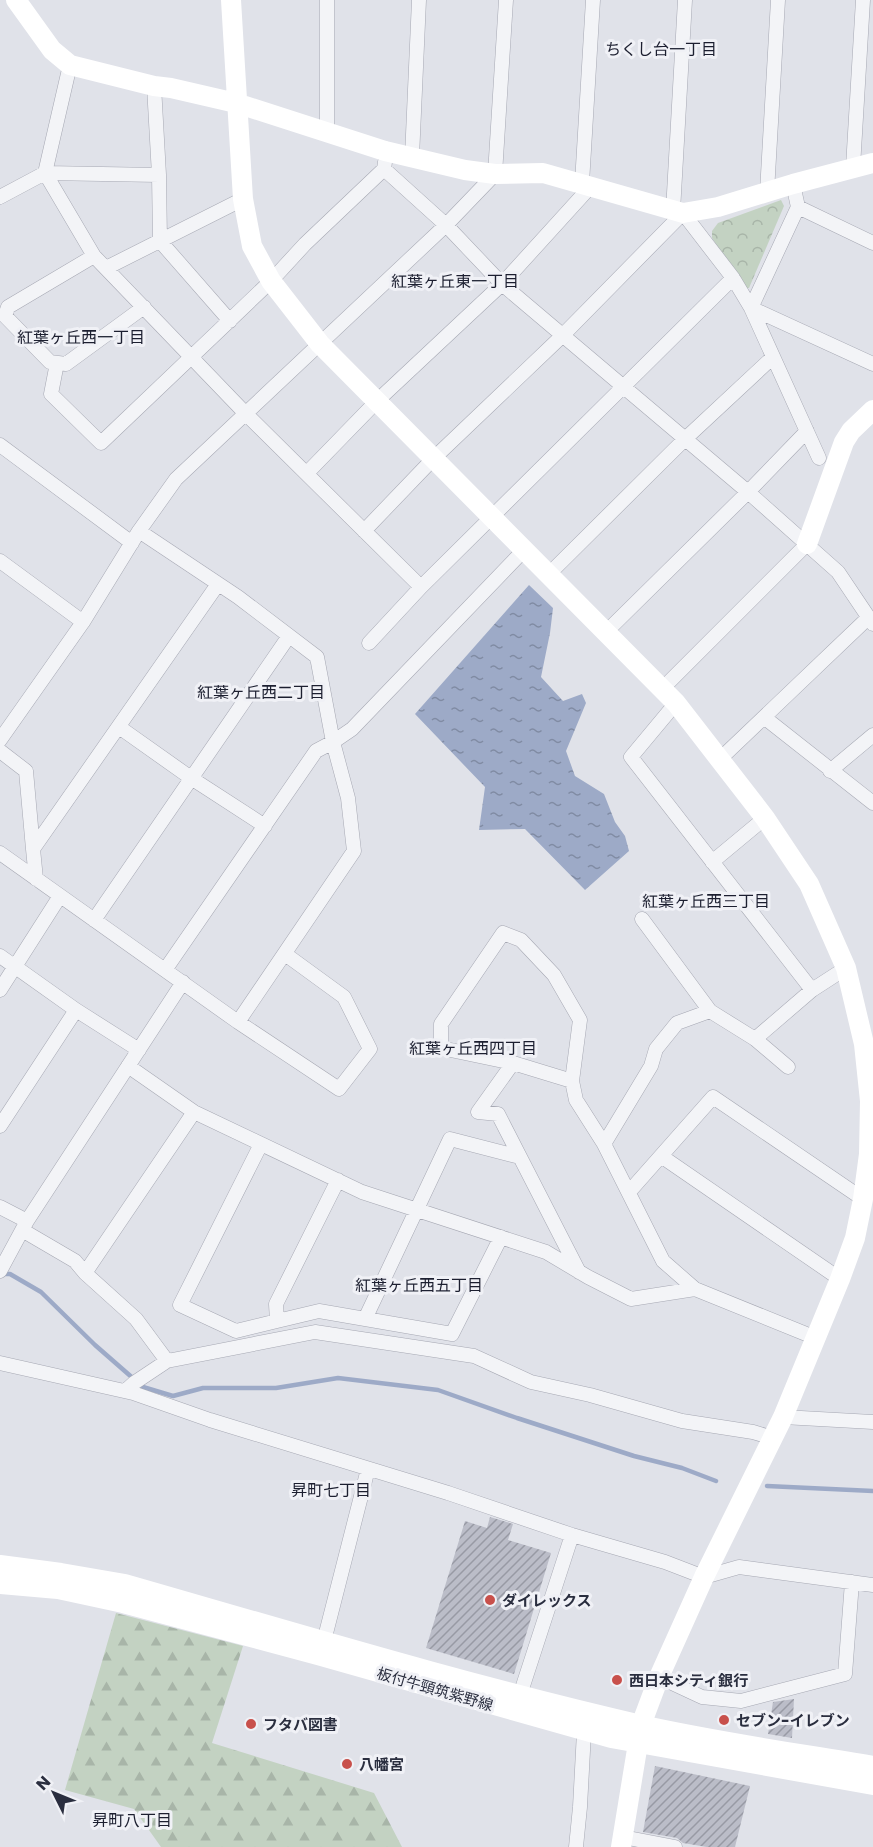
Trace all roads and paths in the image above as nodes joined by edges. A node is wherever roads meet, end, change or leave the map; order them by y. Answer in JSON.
{"nodes":[{"id":1,"x":16,"y":0,"type":"edge"},
{"id":2,"x":231,"y":0,"type":"edge"},
{"id":3,"x":327,"y":0,"type":"edge"},
{"id":4,"x":419,"y":0,"type":"edge"},
{"id":5,"x":506,"y":0,"type":"edge"},
{"id":6,"x":593,"y":0,"type":"edge"},
{"id":7,"x":685,"y":0,"type":"edge"},
{"id":8,"x":778,"y":0,"type":"edge"},
{"id":9,"x":863,"y":0,"type":"edge"},
{"id":10,"x":70,"y":65,"type":"junction"},
{"id":11,"x":154,"y":86,"type":"junction"},
{"id":12,"x":236,"y":103,"type":"junction"},
{"id":13,"x":327,"y":131,"type":"junction"},
{"id":14,"x":412,"y":157,"type":"junction"},
{"id":15,"x":385,"y":160,"type":"junction"},
{"id":16,"x":873,"y":163,"type":"edge"},
{"id":17,"x":854,"y":167,"type":"junction"},
{"id":18,"x":45,"y":173,"type":"junction"},
{"id":19,"x":495,"y":174,"type":"junction"},
{"id":20,"x":159,"y":175,"type":"junction"},
{"id":21,"x":793,"y":184,"type":"junction"},
{"id":22,"x":587,"y":185,"type":"junction"},
{"id":23,"x":767,"y":192,"type":"junction"},
{"id":24,"x":0,"y":197,"type":"edge"},
{"id":25,"x":243,"y":199,"type":"junction"},
{"id":26,"x":798,"y":207,"type":"junction"},
{"id":27,"x":678,"y":212,"type":"junction"},
{"id":28,"x":446,"y":225,"type":"junction"},
{"id":29,"x":160,"y":241,"type":"junction"},
{"id":30,"x":873,"y":243,"type":"edge"},
{"id":31,"x":94,"y":256,"type":"junction"},
{"id":32,"x":106,"y":268,"type":"junction"},
{"id":33,"x":733,"y":278,"type":"junction"},
{"id":34,"x":271,"y":281,"type":"junction"},
{"id":35,"x":502,"y":284,"type":"junction"},
{"id":36,"x":144,"y":307,"type":"junction"},
{"id":37,"x":751,"y":308,"type":"junction"},
{"id":38,"x":230,"y":321,"type":"junction"},
{"id":39,"x":562,"y":336,"type":"junction"},
{"id":40,"x":320,"y":344,"type":"junction"},
{"id":41,"x":192,"y":357,"type":"junction"},
{"id":42,"x":773,"y":357,"type":"junction"},
{"id":43,"x":57,"y":363,"type":"junction"},
{"id":44,"x":873,"y":364,"type":"edge"},
{"id":45,"x":623,"y":388,"type":"junction"},
{"id":46,"x":377,"y":401,"type":"junction"},
{"id":47,"x":873,"y":410,"type":"edge"},
{"id":48,"x":246,"y":414,"type":"junction"},
{"id":49,"x":807,"y":431,"type":"junction"},
{"id":50,"x":685,"y":439,"type":"junction"},
{"id":51,"x":0,"y":445,"type":"edge"},
{"id":52,"x":819,"y":458,"type":"dead end"},
{"id":53,"x":433,"y":459,"type":"junction"},
{"id":54,"x":307,"y":473,"type":"junction"},
{"id":55,"x":748,"y":492,"type":"junction"},
{"id":56,"x":492,"y":516,"type":"junction"},
{"id":57,"x":364,"y":531,"type":"junction"},
{"id":58,"x":136,"y":537,"type":"junction"},
{"id":59,"x":807,"y":544,"type":"junction"},
{"id":60,"x":525,"y":549,"type":"junction"},
{"id":61,"x":1,"y":564,"type":"edge"},
{"id":62,"x":549,"y":574,"type":"junction"},
{"id":63,"x":218,"y":584,"type":"junction"},
{"id":64,"x":421,"y":587,"type":"junction"},
{"id":65,"x":871,"y":620,"type":"edge"},
{"id":66,"x":83,"y":622,"type":"junction"},
{"id":67,"x":606,"y":632,"type":"junction"},
{"id":68,"x":289,"y":636,"type":"junction"},
{"id":69,"x":369,"y":643,"type":"dead end"},
{"id":70,"x":663,"y":688,"type":"junction"},
{"id":71,"x":676,"y":703,"type":"junction"},
{"id":72,"x":765,"y":718,"type":"junction"},
{"id":73,"x":119,"y":728,"type":"junction"},
{"id":74,"x":873,"y":735,"type":"edge"},
{"id":75,"x":0,"y":740,"type":"edge"},
{"id":76,"x":333,"y":742,"type":"junction"},
{"id":77,"x":0,"y":751,"type":"edge"},
{"id":78,"x":719,"y":760,"type":"junction"},
{"id":79,"x":830,"y":771,"type":"junction"},
{"id":80,"x":191,"y":778,"type":"junction"},
{"id":81,"x":873,"y":803,"type":"edge"},
{"id":82,"x":765,"y":818,"type":"junction"},
{"id":83,"x":265,"y":826,"type":"junction"},
{"id":84,"x":33,"y":849,"type":"junction"},
{"id":85,"x":0,"y":853,"type":"edge"},
{"id":86,"x":712,"y":862,"type":"junction"},
{"id":87,"x":36,"y":879,"type":"junction"},
{"id":88,"x":60,"y":896,"type":"junction"},
{"id":89,"x":642,"y":919,"type":"dead end"},
{"id":90,"x":94,"y":920,"type":"junction"},
{"id":91,"x":285,"y":954,"type":"junction"},
{"id":92,"x":0,"y":956,"type":"edge"},
{"id":93,"x":15,"y":966,"type":"junction"},
{"id":94,"x":846,"y":968,"type":"junction"},
{"id":95,"x":165,"y":970,"type":"junction"},
{"id":96,"x":183,"y":982,"type":"junction"},
{"id":97,"x":0,"y":990,"type":"edge"},
{"id":98,"x":812,"y":990,"type":"junction"},
{"id":99,"x":76,"y":1010,"type":"junction"},
{"id":100,"x":710,"y":1011,"type":"junction"},
{"id":101,"x":238,"y":1022,"type":"junction"},
{"id":102,"x":755,"y":1039,"type":"junction"},
{"id":103,"x":869,"y":1041,"type":"edge"},
{"id":104,"x":139,"y":1050,"type":"junction"},
{"id":105,"x":513,"y":1063,"type":"junction"},
{"id":106,"x":129,"y":1066,"type":"junction"},
{"id":107,"x":788,"y":1067,"type":"dead end"},
{"id":108,"x":572,"y":1081,"type":"junction"},
{"id":109,"x":872,"y":1100,"type":"edge"},
{"id":110,"x":194,"y":1112,"type":"junction"},
{"id":111,"x":0,"y":1126,"type":"edge"},
{"id":112,"x":261,"y":1144,"type":"junction"},
{"id":113,"x":604,"y":1144,"type":"junction"},
{"id":114,"x":871,"y":1155,"type":"edge"},
{"id":115,"x":661,"y":1156,"type":"junction"},
{"id":116,"x":520,"y":1158,"type":"junction"},
{"id":117,"x":338,"y":1180,"type":"junction"},
{"id":118,"x":629,"y":1192,"type":"junction"},
{"id":119,"x":863,"y":1199,"type":"junction"},
{"id":120,"x":0,"y":1207,"type":"edge"},
{"id":121,"x":417,"y":1210,"type":"junction"},
{"id":122,"x":25,"y":1226,"type":"junction"},
{"id":123,"x":501,"y":1237,"type":"junction"},
{"id":124,"x":3,"y":1265,"type":"edge"},
{"id":125,"x":579,"y":1272,"type":"junction"},
{"id":126,"x":85,"y":1273,"type":"junction"},
{"id":127,"x":840,"y":1279,"type":"junction"},
{"id":128,"x":695,"y":1289,"type":"junction"},
{"id":129,"x":365,"y":1319,"type":"junction"},
{"id":130,"x":277,"y":1322,"type":"junction"},
{"id":131,"x":816,"y":1338,"type":"junction"},
{"id":132,"x":167,"y":1361,"type":"junction"},
{"id":133,"x":0,"y":1363,"type":"edge"},
{"id":134,"x":125,"y":1391,"type":"junction"},
{"id":135,"x":783,"y":1417,"type":"junction"},
{"id":136,"x":873,"y":1422,"type":"edge"},
{"id":137,"x":773,"y":1438,"type":"junction"},
{"id":138,"x":368,"y":1469,"type":"junction"},
{"id":139,"x":572,"y":1535,"type":"junction"},
{"id":140,"x":0,"y":1565,"type":"edge"},
{"id":141,"x":704,"y":1577,"type":"junction"},
{"id":142,"x":852,"y":1582,"type":"junction"},
{"id":143,"x":0,"y":1584,"type":"edge"},
{"id":144,"x":873,"y":1585,"type":"edge"},
{"id":145,"x":324,"y":1641,"type":"junction"},
{"id":146,"x":659,"y":1677,"type":"junction"},
{"id":147,"x":520,"y":1695,"type":"junction"},
{"id":148,"x":584,"y":1732,"type":"junction"},
{"id":149,"x":639,"y":1734,"type":"junction"},
{"id":150,"x":873,"y":1766,"type":"edge"},
{"id":151,"x":873,"y":1785,"type":"edge"},
{"id":152,"x":622,"y":1842,"type":"edge"},
{"id":153,"x":576,"y":1847,"type":"edge"},
{"id":154,"x":675,"y":1847,"type":"edge"}],
"edges":[{"from":1,"to":10,"type":"street"},
{"from":2,"to":12,"type":"street"},
{"from":3,"to":13,"type":"street"},
{"from":4,"to":14,"type":"street"},
{"from":5,"to":19,"type":"street"},
{"from":6,"to":22,"type":"street"},
{"from":7,"to":27,"type":"street"},
{"from":8,"to":23,"type":"street"},
{"from":9,"to":17,"type":"street"},
{"from":10,"to":11,"type":"street"},
{"from":10,"to":18,"type":"street"},
{"from":11,"to":12,"type":"street"},
{"from":11,"to":20,"type":"street"},
{"from":12,"to":13,"type":"street"},
{"from":12,"to":25,"type":"street"},
{"from":13,"to":15,"type":"street"},
{"from":14,"to":15,"type":"street"},
{"from":14,"to":19,"type":"street"},
{"from":15,"to":28,"type":"street"},
{"from":15,"to":34,"type":"street"},
{"from":16,"to":17,"type":"street"},
{"from":17,"to":21,"type":"street"},
{"from":18,"to":20,"type":"street"},
{"from":18,"to":24,"type":"street"},
{"from":18,"to":31,"type":"street"},
{"from":19,"to":22,"type":"street"},
{"from":19,"to":28,"type":"street"},
{"from":20,"to":29,"type":"street"},
{"from":21,"to":23,"type":"street"},
{"from":21,"to":26,"type":"street"},
{"from":22,"to":27,"type":"street"},
{"from":22,"to":35,"type":"street"},
{"from":23,"to":27,"type":"street"},
{"from":25,"to":29,"type":"street"},
{"from":25,"to":34,"type":"street"},
{"from":26,"to":30,"type":"street"},
{"from":26,"to":37,"type":"street"},
{"from":27,"to":33,"type":"street"},
{"from":27,"to":39,"type":"street"},
{"from":28,"to":35,"type":"street"},
{"from":28,"to":40,"type":"street"},
{"from":29,"to":32,"type":"street"},
{"from":29,"to":38,"type":"street"},
{"from":31,"to":32,"type":"street"},
{"from":31,"to":43,"type":"street"},
{"from":32,"to":36,"type":"street"},
{"from":33,"to":37,"type":"street"},
{"from":33,"to":45,"type":"street"},
{"from":34,"to":38,"type":"street"},
{"from":34,"to":40,"type":"street"},
{"from":35,"to":39,"type":"street"},
{"from":35,"to":46,"type":"street"},
{"from":36,"to":41,"type":"street"},
{"from":36,"to":43,"type":"street"},
{"from":37,"to":42,"type":"street"},
{"from":37,"to":44,"type":"street"},
{"from":38,"to":41,"type":"street"},
{"from":39,"to":45,"type":"street"},
{"from":39,"to":53,"type":"street"},
{"from":40,"to":46,"type":"street"},
{"from":40,"to":48,"type":"street"},
{"from":41,"to":43,"type":"street"},
{"from":41,"to":48,"type":"street"},
{"from":42,"to":49,"type":"street"},
{"from":42,"to":50,"type":"street"},
{"from":45,"to":50,"type":"street"},
{"from":45,"to":56,"type":"street"},
{"from":46,"to":53,"type":"street"},
{"from":46,"to":54,"type":"street"},
{"from":47,"to":59,"type":"street"},
{"from":48,"to":54,"type":"street"},
{"from":48,"to":58,"type":"street"},
{"from":49,"to":52,"type":"street"},
{"from":49,"to":55,"type":"street"},
{"from":50,"to":55,"type":"street"},
{"from":50,"to":62,"type":"street"},
{"from":51,"to":58,"type":"street"},
{"from":53,"to":56,"type":"street"},
{"from":53,"to":57,"type":"street"},
{"from":54,"to":57,"type":"street"},
{"from":55,"to":59,"type":"street"},
{"from":55,"to":67,"type":"street"},
{"from":56,"to":60,"type":"street"},
{"from":56,"to":64,"type":"street"},
{"from":57,"to":64,"type":"street"},
{"from":58,"to":63,"type":"street"},
{"from":58,"to":66,"type":"street"},
{"from":59,"to":65,"type":"street"},
{"from":59,"to":70,"type":"street"},
{"from":60,"to":62,"type":"street"},
{"from":60,"to":76,"type":"street"},
{"from":61,"to":66,"type":"street"},
{"from":62,"to":67,"type":"street"},
{"from":63,"to":68,"type":"street"},
{"from":63,"to":73,"type":"street"},
{"from":64,"to":69,"type":"street"},
{"from":65,"to":72,"type":"street"},
{"from":66,"to":75,"type":"street"},
{"from":67,"to":70,"type":"street"},
{"from":68,"to":76,"type":"street"},
{"from":68,"to":80,"type":"street"},
{"from":70,"to":71,"type":"street"},
{"from":71,"to":78,"type":"street"},
{"from":71,"to":86,"type":"street"},
{"from":72,"to":78,"type":"street"},
{"from":72,"to":79,"type":"street"},
{"from":73,"to":80,"type":"street"},
{"from":73,"to":84,"type":"street"},
{"from":74,"to":79,"type":"street"},
{"from":76,"to":83,"type":"street"},
{"from":76,"to":91,"type":"street"},
{"from":77,"to":84,"type":"street"},
{"from":78,"to":82,"type":"street"},
{"from":79,"to":81,"type":"street"},
{"from":80,"to":83,"type":"street"},
{"from":80,"to":90,"type":"street"},
{"from":82,"to":86,"type":"street"},
{"from":82,"to":94,"type":"street"},
{"from":83,"to":95,"type":"street"},
{"from":84,"to":87,"type":"street"},
{"from":85,"to":87,"type":"street"},
{"from":86,"to":98,"type":"street"},
{"from":87,"to":88,"type":"street"},
{"from":88,"to":90,"type":"street"},
{"from":88,"to":93,"type":"street"},
{"from":89,"to":100,"type":"street"},
{"from":90,"to":95,"type":"street"},
{"from":91,"to":101,"type":"street"},
{"from":91,"to":101,"type":"street"},
{"from":92,"to":93,"type":"street"},
{"from":93,"to":97,"type":"street"},
{"from":93,"to":99,"type":"street"},
{"from":94,"to":98,"type":"street"},
{"from":94,"to":103,"type":"street"},
{"from":95,"to":96,"type":"street"},
{"from":96,"to":101,"type":"street"},
{"from":96,"to":104,"type":"street"},
{"from":98,"to":102,"type":"street"},
{"from":99,"to":104,"type":"street"},
{"from":99,"to":111,"type":"street"},
{"from":100,"to":102,"type":"street"},
{"from":100,"to":113,"type":"street"},
{"from":102,"to":107,"type":"street"},
{"from":103,"to":109,"type":"street"},
{"from":104,"to":106,"type":"street"},
{"from":105,"to":108,"type":"street"},
{"from":105,"to":108,"type":"street"},
{"from":105,"to":116,"type":"street"},
{"from":106,"to":110,"type":"street"},
{"from":106,"to":122,"type":"street"},
{"from":108,"to":113,"type":"street"},
{"from":109,"to":114,"type":"street"},
{"from":110,"to":112,"type":"street"},
{"from":110,"to":126,"type":"street"},
{"from":112,"to":117,"type":"street"},
{"from":112,"to":130,"type":"street"},
{"from":113,"to":118,"type":"street"},
{"from":114,"to":119,"type":"street"},
{"from":115,"to":118,"type":"street"},
{"from":115,"to":119,"type":"street"},
{"from":115,"to":127,"type":"street"},
{"from":116,"to":121,"type":"street"},
{"from":116,"to":125,"type":"street"},
{"from":117,"to":121,"type":"street"},
{"from":117,"to":130,"type":"street"},
{"from":118,"to":128,"type":"street"},
{"from":119,"to":127,"type":"street"},
{"from":120,"to":122,"type":"street"},
{"from":121,"to":123,"type":"street"},
{"from":121,"to":129,"type":"street"},
{"from":122,"to":124,"type":"street"},
{"from":122,"to":126,"type":"street"},
{"from":123,"to":125,"type":"street"},
{"from":123,"to":129,"type":"street"},
{"from":125,"to":128,"type":"street"},
{"from":126,"to":132,"type":"street"},
{"from":127,"to":131,"type":"street"},
{"from":128,"to":131,"type":"street"},
{"from":129,"to":130,"type":"street"},
{"from":131,"to":135,"type":"street"},
{"from":132,"to":134,"type":"street"},
{"from":132,"to":137,"type":"street"},
{"from":133,"to":134,"type":"street"},
{"from":134,"to":138,"type":"street"},
{"from":135,"to":136,"type":"street"},
{"from":135,"to":137,"type":"street"},
{"from":137,"to":141,"type":"street"},
{"from":138,"to":139,"type":"street"},
{"from":138,"to":145,"type":"street"},
{"from":139,"to":141,"type":"street"},
{"from":139,"to":147,"type":"street"},
{"from":140,"to":145,"type":"street","name":"板付牛頸筑紫野線"},
{"from":141,"to":142,"type":"street"},
{"from":141,"to":146,"type":"street"},
{"from":142,"to":144,"type":"street"},
{"from":142,"to":146,"type":"street"},
{"from":143,"to":148,"type":"street","name":"板付牛頸筑紫野線"},
{"from":145,"to":147,"type":"street","name":"板付牛頸筑紫野線"},
{"from":146,"to":149,"type":"street"},
{"from":147,"to":149,"type":"street","name":"板付牛頸筑紫野線"},
{"from":148,"to":149,"type":"street","name":"板付牛頸筑紫野線"},
{"from":148,"to":153,"type":"street"},
{"from":149,"to":150,"type":"street","name":"板付牛頸筑紫野線"},
{"from":149,"to":151,"type":"street","name":"板付牛頸筑紫野線"},
{"from":149,"to":152,"type":"street"},
{"from":152,"to":154,"type":"street"}]}
